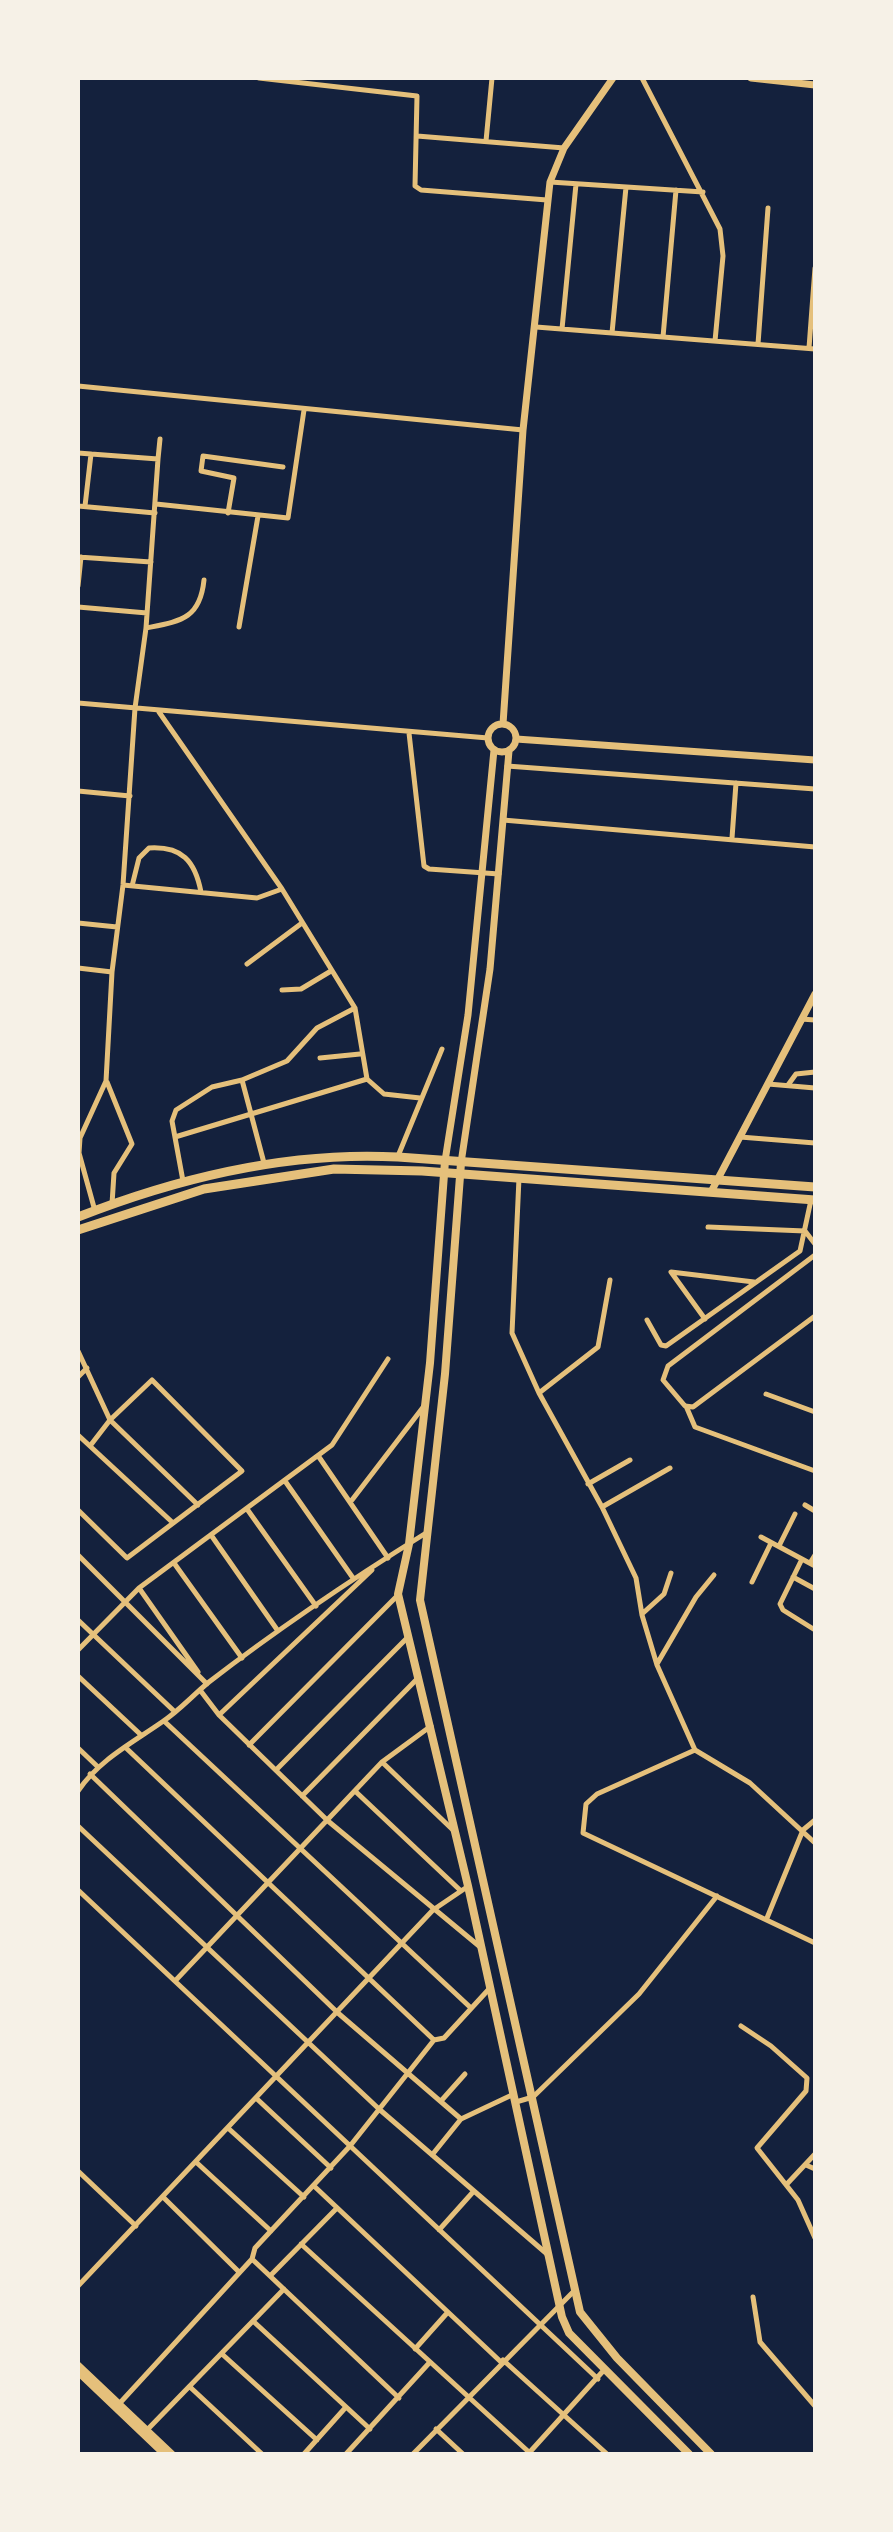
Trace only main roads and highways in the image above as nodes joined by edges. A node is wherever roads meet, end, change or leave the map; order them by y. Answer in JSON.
{"nodes":[{"id":1,"x":445,"y":1161,"type":"junction"},
{"id":2,"x":461,"y":1163,"type":"junction"},
{"id":3,"x":444,"y":1173,"type":"junction"},
{"id":4,"x":460,"y":1174,"type":"junction"},
{"id":5,"x":815,"y":1187,"type":"edge"},
{"id":6,"x":813,"y":1200,"type":"edge"},
{"id":7,"x":78,"y":1217,"type":"edge"},
{"id":8,"x":78,"y":1230,"type":"edge"},
{"id":9,"x":414,"y":1497,"type":"junction"},
{"id":10,"x":430,"y":1498,"type":"junction"},
{"id":11,"x":485,"y":1896,"type":"junction"},
{"id":12,"x":471,"y":1899,"type":"junction"},
{"id":13,"x":584,"y":2319,"type":"junction"},
{"id":14,"x":567,"y":2328,"type":"junction"},
{"id":15,"x":689,"y":2454,"type":"edge"},
{"id":16,"x":711,"y":2454,"type":"edge"}],
"edges":[{"from":1,"to":2,"type":"main road"},
{"from":1,"to":3,"type":"main road"},
{"from":1,"to":7,"type":"main road"},
{"from":2,"to":4,"type":"main road"},
{"from":2,"to":5,"type":"main road"},
{"from":3,"to":4,"type":"main road"},
{"from":3,"to":8,"type":"main road"},
{"from":3,"to":9,"type":"main road"},
{"from":4,"to":6,"type":"main road"},
{"from":4,"to":10,"type":"main road"},
{"from":9,"to":10,"type":"main road"},
{"from":9,"to":12,"type":"main road"},
{"from":10,"to":11,"type":"main road"},
{"from":11,"to":12,"type":"main road"},
{"from":11,"to":13,"type":"main road"},
{"from":12,"to":14,"type":"main road"},
{"from":13,"to":14,"type":"main road"},
{"from":13,"to":16,"type":"main road"},
{"from":14,"to":15,"type":"main road"}]}
